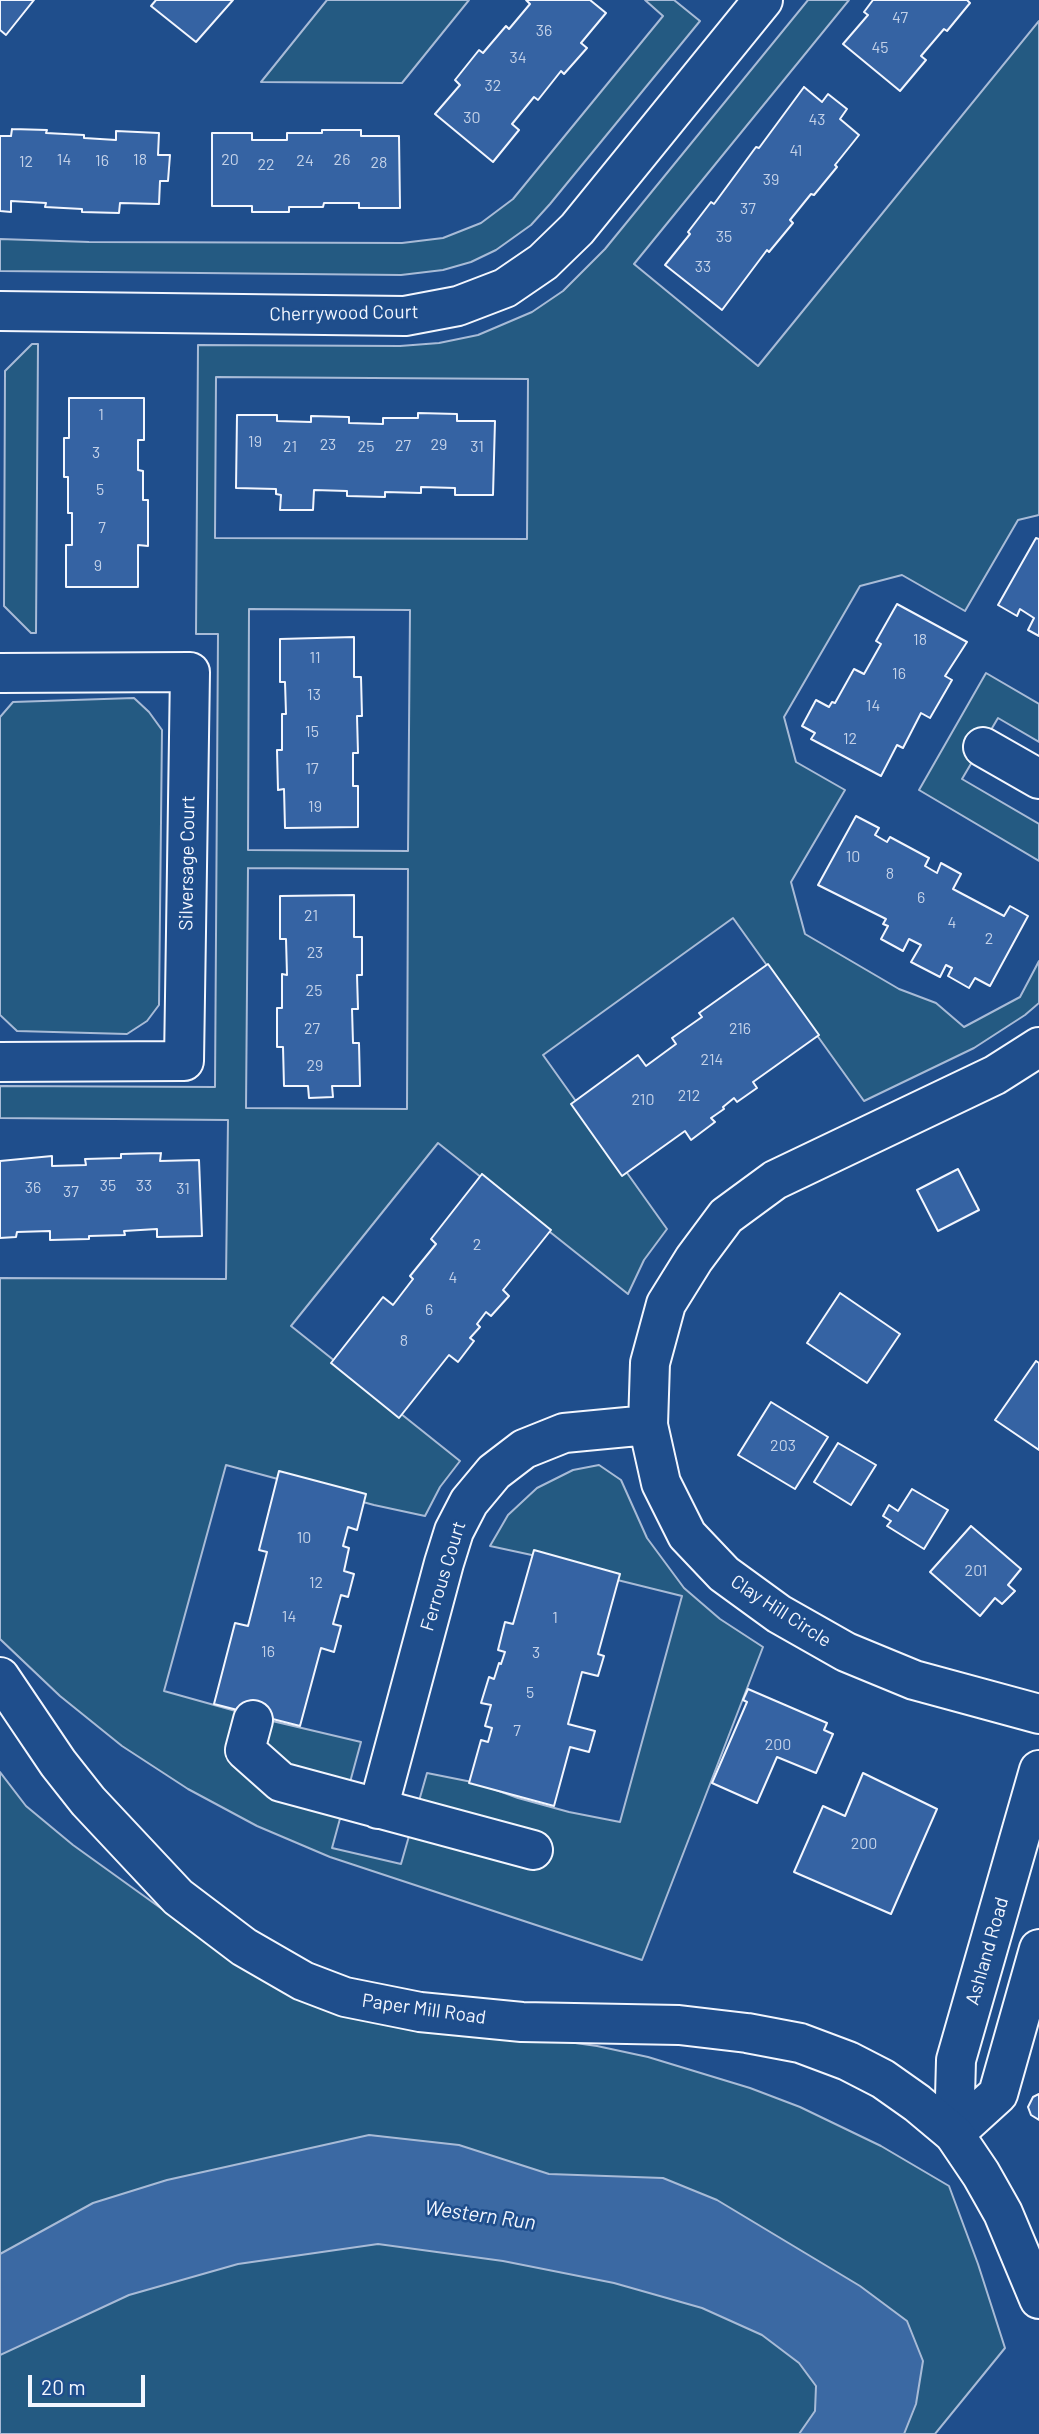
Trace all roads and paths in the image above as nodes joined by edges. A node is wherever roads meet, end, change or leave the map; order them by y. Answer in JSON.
{"nodes":[{"id":1,"x":763,"y":0,"type":"edge"},
{"id":2,"x":0,"y":311,"type":"edge"},
{"id":3,"x":0,"y":673,"type":"edge"},
{"id":4,"x":983,"y":747,"type":"dead end"},
{"id":5,"x":1039,"y":779,"type":"edge"},
{"id":6,"x":1039,"y":1047,"type":"edge"},
{"id":7,"x":0,"y":1062,"type":"edge"},
{"id":8,"x":648,"y":1425,"type":"junction"},
{"id":9,"x":0,"y":1677,"type":"edge"},
{"id":10,"x":1039,"y":1714,"type":"edge"},
{"id":11,"x":253,"y":1720,"type":"dead end"},
{"id":12,"x":1039,"y":1770,"type":"edge"},
{"id":13,"x":378,"y":1809,"type":"junction"},
{"id":14,"x":533,"y":1850,"type":"dead end"},
{"id":15,"x":1039,"y":1949,"type":"edge"},
{"id":16,"x":954,"y":2134,"type":"junction"},
{"id":17,"x":1039,"y":2299,"type":"edge"}],
"edges":[{"from":1,"to":2,"type":"street","name":"Cherrywood Court"},
{"from":3,"to":7,"type":"street","name":"Silversage Court"},
{"from":4,"to":5,"type":"street"},
{"from":6,"to":8,"type":"street","name":"Clay Hill Circle"},
{"from":8,"to":10,"type":"street","name":"Clay Hill Circle"},
{"from":8,"to":13,"type":"street","name":"Ferrous Court"},
{"from":9,"to":16,"type":"street","name":"Paper Mill Road"},
{"from":11,"to":13,"type":"street"},
{"from":12,"to":16,"type":"street","name":"Ashland Road"},
{"from":13,"to":14,"type":"street"},
{"from":15,"to":16,"type":"street"},
{"from":16,"to":17,"type":"street"}]}
